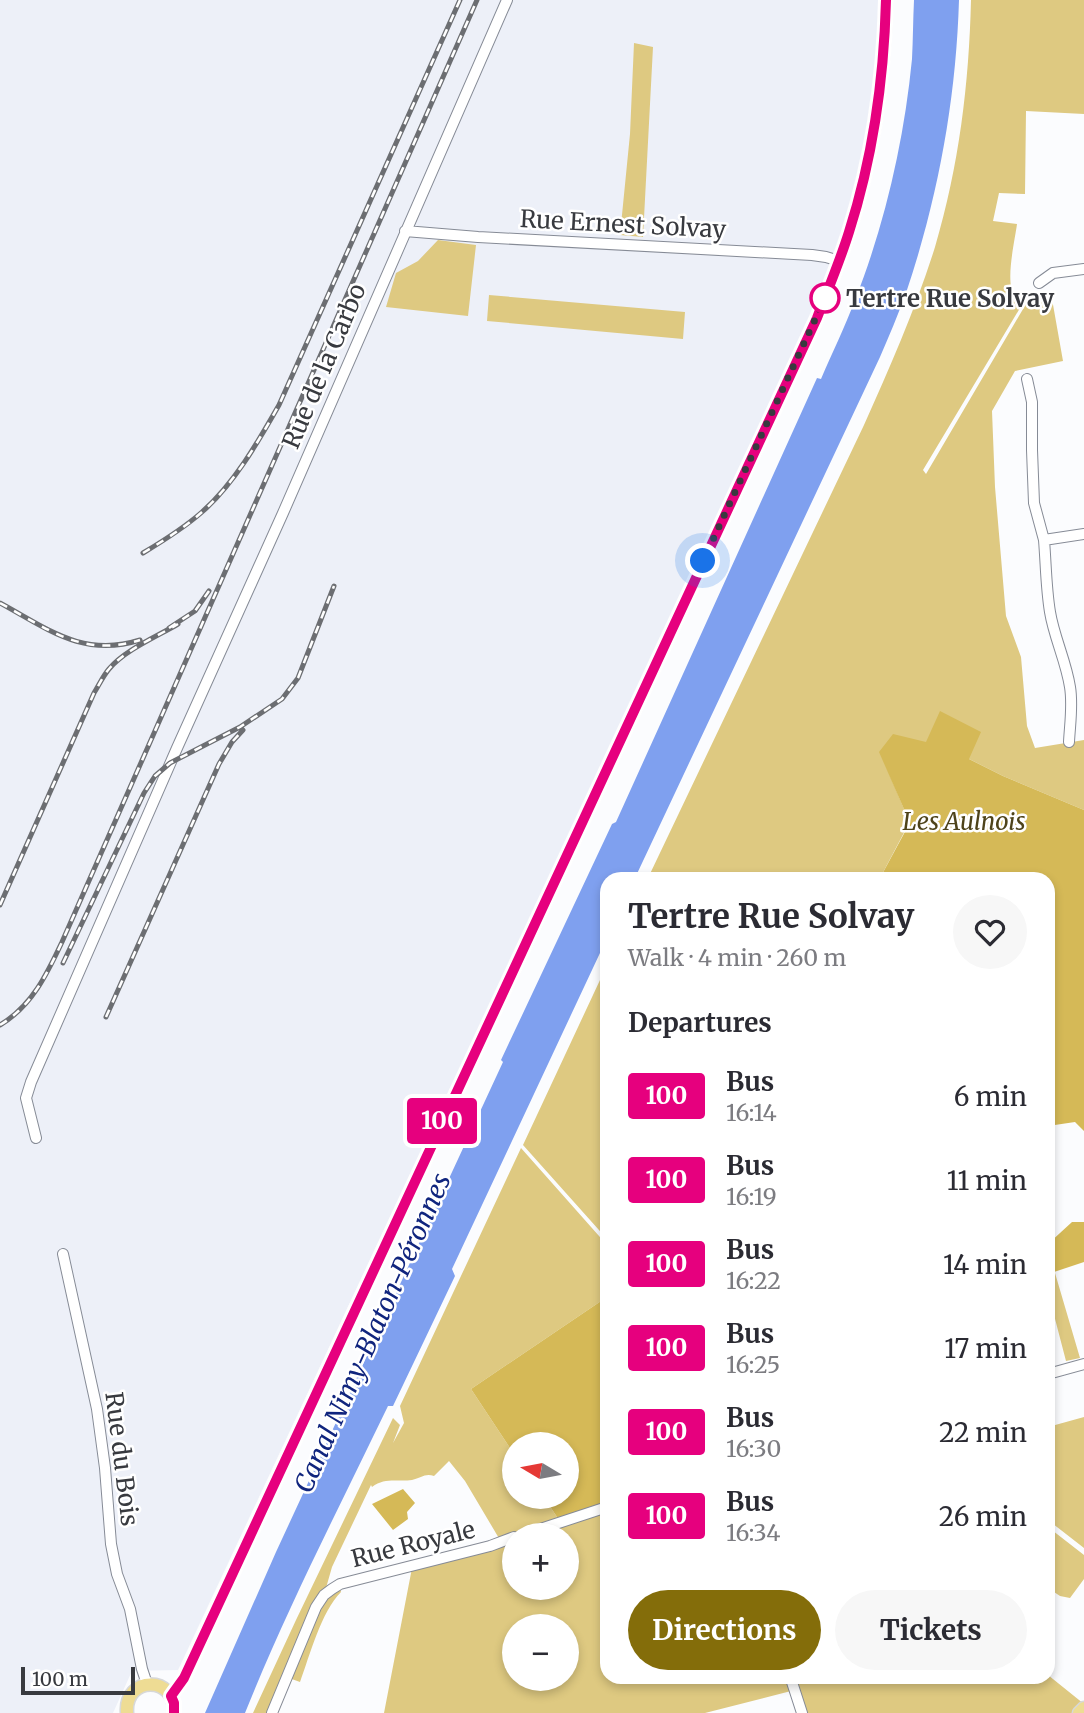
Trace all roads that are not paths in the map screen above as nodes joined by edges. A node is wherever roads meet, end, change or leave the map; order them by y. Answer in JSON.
{"nodes":[{"id":1,"x":507,"y":0,"type":"edge"},
{"id":2,"x":886,"y":0,"type":"edge"},
{"id":3,"x":405,"y":232,"type":"junction"},
{"id":4,"x":839,"y":261,"type":"junction"},
{"id":5,"x":1084,"y":269,"type":"edge"},
{"id":6,"x":1039,"y":283,"type":"dead end"},
{"id":7,"x":1027,"y":379,"type":"dead end"},
{"id":8,"x":1084,"y":534,"type":"edge"},
{"id":9,"x":1044,"y":540,"type":"junction"},
{"id":10,"x":1069,"y":741,"type":"dead end"},
{"id":11,"x":36,"y":1138,"type":"dead end"},
{"id":12,"x":62,"y":1254,"type":"dead end"},
{"id":13,"x":1084,"y":1364,"type":"edge"},
{"id":14,"x":1055,"y":1372,"type":"edge"},
{"id":15,"x":600,"y":1509,"type":"edge"},
{"id":16,"x":558,"y":1523,"type":"edge"},
{"id":17,"x":502,"y":1541,"type":"edge"},
{"id":18,"x":189,"y":1664,"type":"junction"},
{"id":19,"x":793,"y":1684,"type":"edge"},
{"id":20,"x":148,"y":1686,"type":"junction"},
{"id":21,"x":171,"y":1696,"type":"junction"},
{"id":22,"x":1084,"y":1708,"type":"edge"},
{"id":23,"x":126,"y":1713,"type":"edge"},
{"id":24,"x":174,"y":1713,"type":"edge"},
{"id":25,"x":272,"y":1713,"type":"edge"},
{"id":26,"x":802,"y":1713,"type":"edge"},
{"id":27,"x":1079,"y":1713,"type":"edge"}],
"edges":[{"from":1,"to":3,"type":"street","name":"Rue de la Carbo"},
{"from":2,"to":4,"type":"main road"},
{"from":3,"to":4,"type":"street","name":"Rue Ernest Solvay"},
{"from":3,"to":11,"type":"street","name":"Rue de la Carbo"},
{"from":4,"to":18,"type":"main road"},
{"from":5,"to":6,"type":"street"},
{"from":7,"to":9,"type":"street"},
{"from":8,"to":9,"type":"street"},
{"from":9,"to":10,"type":"street"},
{"from":12,"to":20,"type":"street","name":"Rue du Bois"},
{"from":13,"to":14,"type":"street"},
{"from":15,"to":16,"type":"street"},
{"from":17,"to":25,"type":"street","name":"Rue Royale"},
{"from":18,"to":20,"type":"main road"},
{"from":18,"to":21,"type":"main road"},
{"from":19,"to":26,"type":"street"},
{"from":20,"to":21,"type":"main road"},
{"from":20,"to":23,"type":"main road"},
{"from":21,"to":24,"type":"main road"},
{"from":22,"to":27,"type":"main road"}]}
